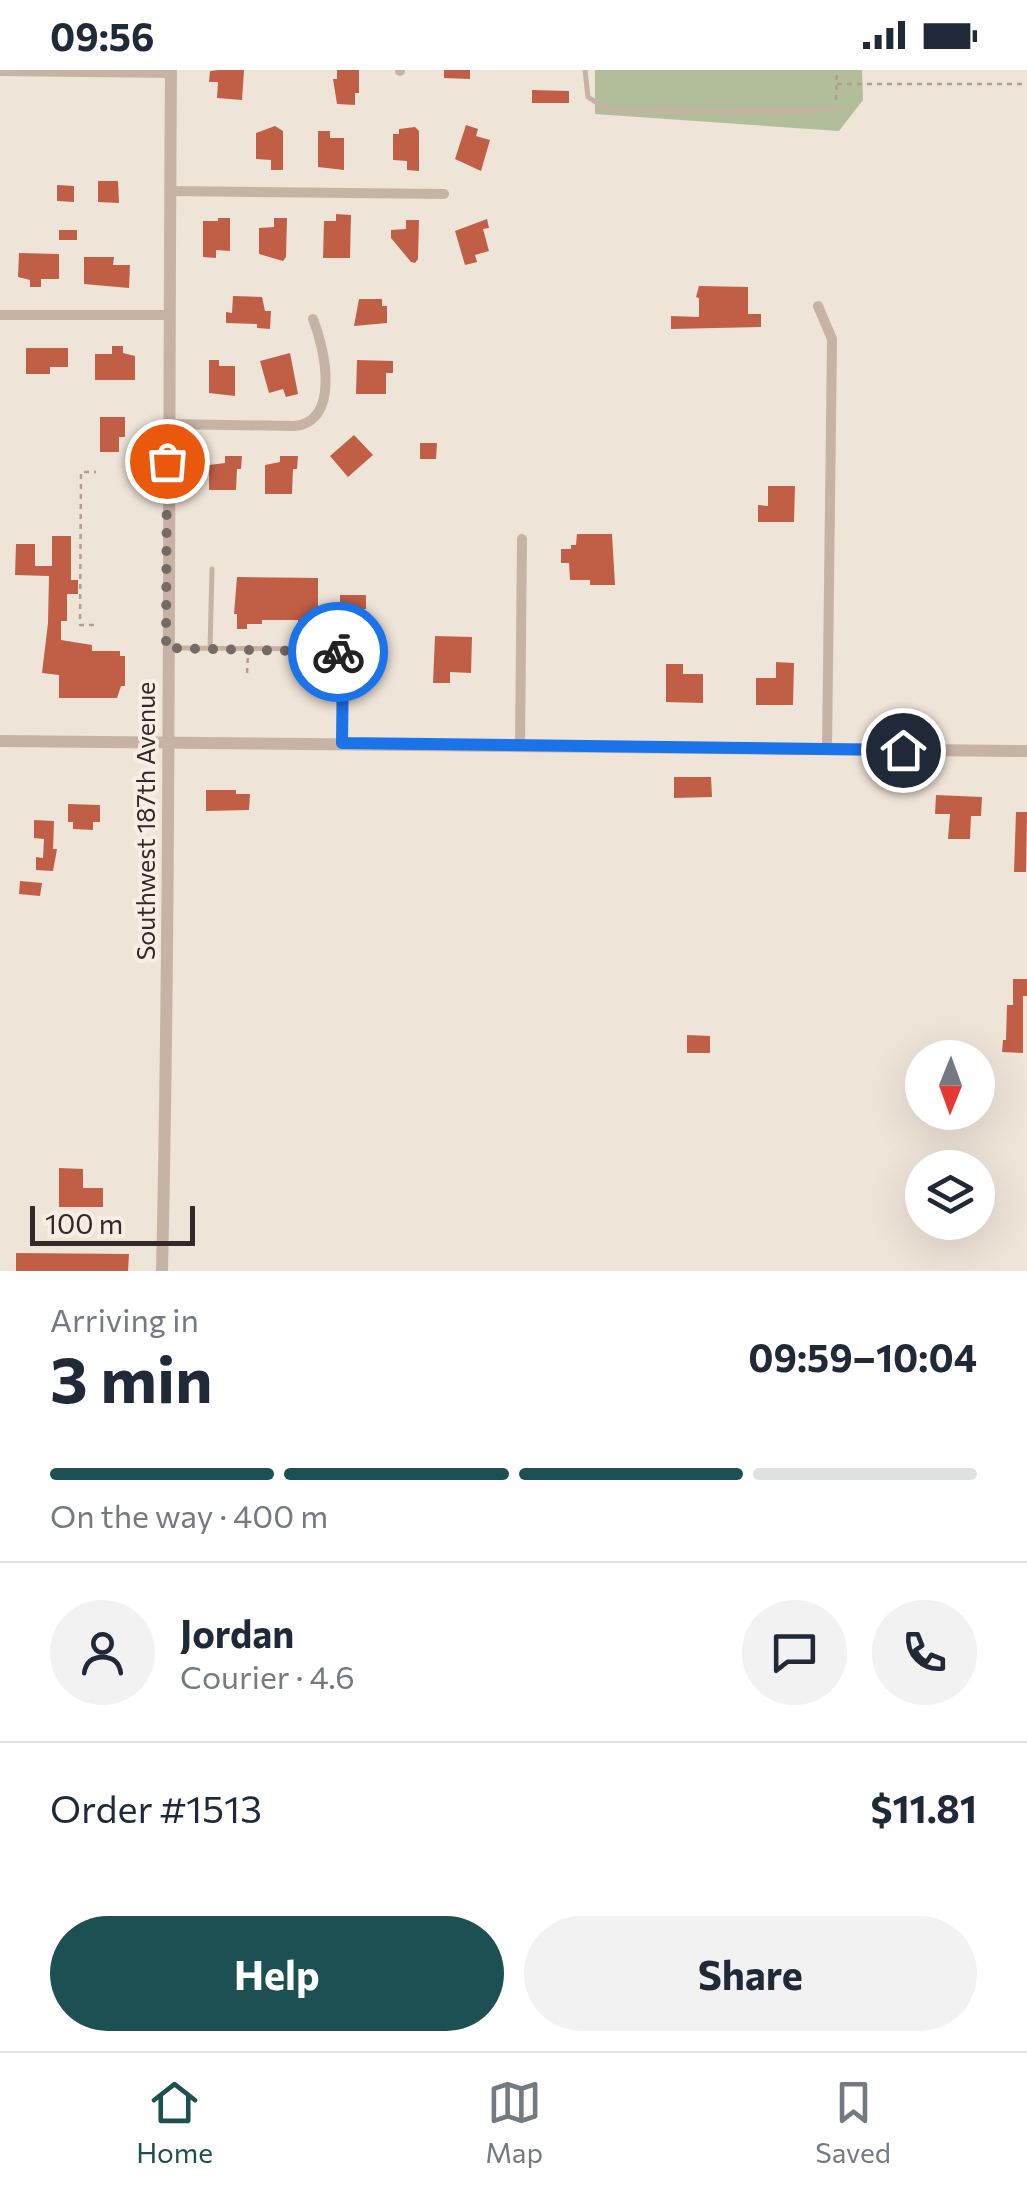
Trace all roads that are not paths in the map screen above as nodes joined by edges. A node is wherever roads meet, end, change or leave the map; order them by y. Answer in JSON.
{"nodes":[{"id":1,"x":0,"y":70,"type":"edge"},
{"id":2,"x":584,"y":70,"type":"edge"},
{"id":3,"x":171,"y":71,"type":"edge"},
{"id":4,"x":836,"y":106,"type":"road end"},
{"id":5,"x":170,"y":192,"type":"junction"},
{"id":6,"x":444,"y":194,"type":"dead end"},
{"id":7,"x":818,"y":306,"type":"dead end"},
{"id":8,"x":0,"y":315,"type":"edge"},
{"id":9,"x":169,"y":315,"type":"junction"},
{"id":10,"x":313,"y":319,"type":"dead end"},
{"id":11,"x":168,"y":424,"type":"junction"},
{"id":12,"x":522,"y":538,"type":"dead end"},
{"id":13,"x":212,"y":570,"type":"dead end"},
{"id":14,"x":166,"y":648,"type":"junction"},
{"id":15,"x":210,"y":648,"type":"junction"},
{"id":16,"x":0,"y":741,"type":"edge"},
{"id":17,"x":167,"y":742,"type":"junction"},
{"id":18,"x":342,"y":743,"type":"junction"},
{"id":19,"x":520,"y":746,"type":"junction"},
{"id":20,"x":827,"y":749,"type":"junction"},
{"id":21,"x":1027,"y":751,"type":"edge"},
{"id":22,"x":162,"y":1271,"type":"edge"}],
"edges":[{"from":1,"to":3,"type":"street"},
{"from":2,"to":4,"type":"lane"},
{"from":3,"to":5,"type":"street","name":"Southwest 187th Avenue"},
{"from":5,"to":6,"type":"street"},
{"from":5,"to":9,"type":"street","name":"Southwest 187th Avenue"},
{"from":7,"to":20,"type":"street"},
{"from":8,"to":9,"type":"street"},
{"from":9,"to":11,"type":"street","name":"Southwest 187th Avenue"},
{"from":10,"to":11,"type":"street"},
{"from":11,"to":14,"type":"street","name":"Southwest 187th Avenue"},
{"from":12,"to":19,"type":"street"},
{"from":13,"to":15,"type":"lane"},
{"from":14,"to":15,"type":"lane"},
{"from":14,"to":17,"type":"street","name":"Southwest 187th Avenue"},
{"from":15,"to":18,"type":"lane"},
{"from":16,"to":17,"type":"street"},
{"from":17,"to":18,"type":"street"},
{"from":17,"to":22,"type":"street","name":"Southwest 187th Avenue"},
{"from":18,"to":19,"type":"street"},
{"from":19,"to":20,"type":"street"},
{"from":20,"to":21,"type":"street"}]}
